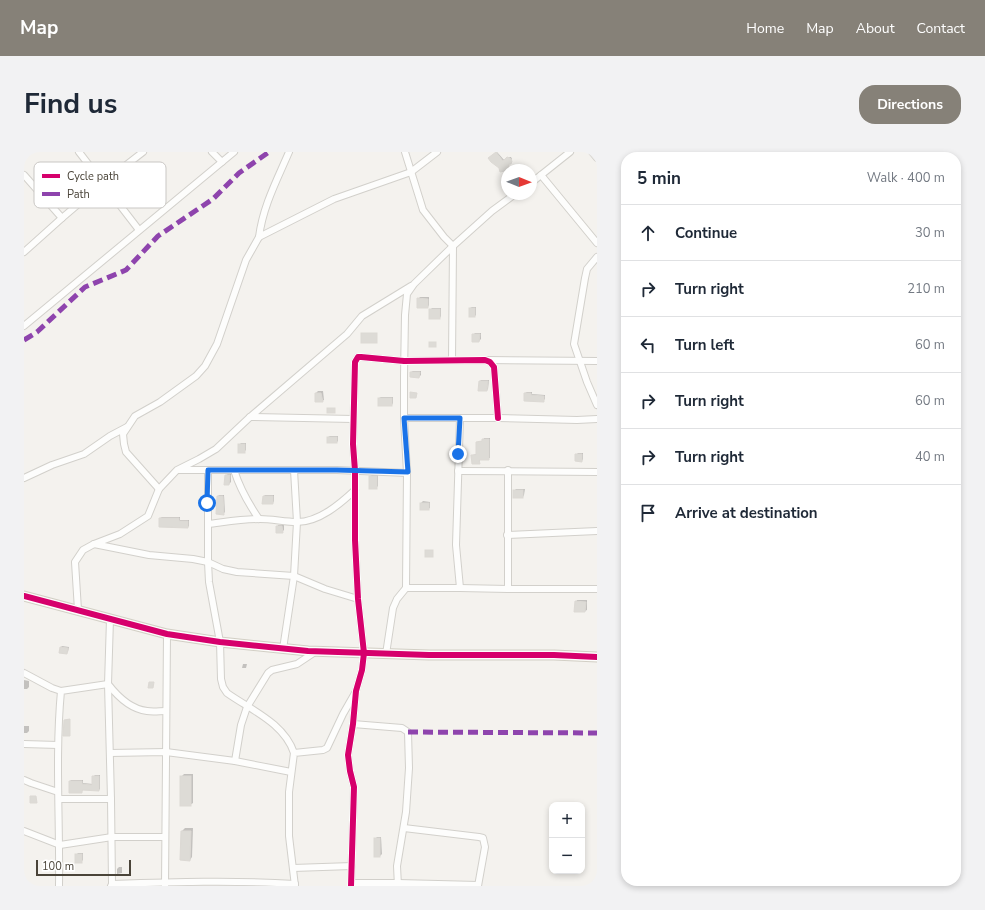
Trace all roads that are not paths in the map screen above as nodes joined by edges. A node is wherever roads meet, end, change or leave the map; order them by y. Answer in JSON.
{"nodes":[{"id":1,"x":79,"y":152,"type":"edge"},
{"id":2,"x":143,"y":152,"type":"edge"},
{"id":3,"x":212,"y":152,"type":"edge"},
{"id":4,"x":234,"y":152,"type":"edge"},
{"id":5,"x":289,"y":152,"type":"edge"},
{"id":6,"x":405,"y":152,"type":"edge"},
{"id":7,"x":436,"y":152,"type":"edge"},
{"id":8,"x":570,"y":152,"type":"edge"},
{"id":9,"x":592,"y":152,"type":"edge"},
{"id":10,"x":597,"y":158,"type":"edge"},
{"id":11,"x":87,"y":162,"type":"edge"},
{"id":12,"x":130,"y":162,"type":"edge"},
{"id":13,"x":222,"y":162,"type":"junction"},
{"id":14,"x":411,"y":172,"type":"junction"},
{"id":15,"x":24,"y":175,"type":"edge"},
{"id":16,"x":541,"y":175,"type":"junction"},
{"id":17,"x":537,"y":178,"type":"edge"},
{"id":18,"x":26,"y":183,"type":"edge"},
{"id":19,"x":34,"y":191,"type":"edge"},
{"id":20,"x":507,"y":200,"type":"edge"},
{"id":21,"x":52,"y":208,"type":"edge"},
{"id":22,"x":74,"y":208,"type":"edge"},
{"id":23,"x":122,"y":208,"type":"edge"},
{"id":24,"x":166,"y":208,"type":"edge"},
{"id":25,"x":166,"y":208,"type":"edge"},
{"id":26,"x":62,"y":218,"type":"junction"},
{"id":27,"x":139,"y":230,"type":"junction"},
{"id":28,"x":260,"y":237,"type":"junction"},
{"id":29,"x":597,"y":242,"type":"edge"},
{"id":30,"x":453,"y":246,"type":"junction"},
{"id":31,"x":24,"y":252,"type":"edge"},
{"id":32,"x":597,"y":257,"type":"edge"},
{"id":33,"x":414,"y":284,"type":"junction"},
{"id":34,"x":24,"y":326,"type":"edge"},
{"id":35,"x":452,"y":360,"type":"junction"},
{"id":36,"x":485,"y":360,"type":"junction"},
{"id":37,"x":579,"y":360,"type":"junction"},
{"id":38,"x":404,"y":361,"type":"junction"},
{"id":39,"x":597,"y":361,"type":"edge"},
{"id":40,"x":597,"y":405,"type":"edge"},
{"id":41,"x":250,"y":417,"type":"junction"},
{"id":42,"x":404,"y":418,"type":"junction"},
{"id":43,"x":460,"y":418,"type":"junction"},
{"id":44,"x":498,"y":418,"type":"junction"},
{"id":45,"x":353,"y":419,"type":"junction"},
{"id":46,"x":597,"y":419,"type":"edge"},
{"id":47,"x":126,"y":427,"type":"junction"},
{"id":48,"x":176,"y":470,"type":"junction"},
{"id":49,"x":208,"y":470,"type":"junction"},
{"id":50,"x":234,"y":470,"type":"junction"},
{"id":51,"x":294,"y":470,"type":"junction"},
{"id":52,"x":508,"y":470,"type":"junction"},
{"id":53,"x":355,"y":471,"type":"junction"},
{"id":54,"x":458,"y":471,"type":"junction"},
{"id":55,"x":408,"y":472,"type":"junction"},
{"id":56,"x":597,"y":472,"type":"edge"},
{"id":57,"x":24,"y":478,"type":"edge"},
{"id":58,"x":159,"y":489,"type":"junction"},
{"id":59,"x":355,"y":490,"type":"junction"},
{"id":60,"x":259,"y":519,"type":"junction"},
{"id":61,"x":297,"y":522,"type":"junction"},
{"id":62,"x":208,"y":524,"type":"junction"},
{"id":63,"x":597,"y":531,"type":"edge"},
{"id":64,"x":508,"y":535,"type":"junction"},
{"id":65,"x":94,"y":544,"type":"junction"},
{"id":66,"x":208,"y":562,"type":"junction"},
{"id":67,"x":294,"y":576,"type":"junction"},
{"id":68,"x":406,"y":588,"type":"junction"},
{"id":69,"x":460,"y":588,"type":"junction"},
{"id":70,"x":597,"y":589,"type":"edge"},
{"id":71,"x":508,"y":590,"type":"junction"},
{"id":72,"x":24,"y":596,"type":"edge"},
{"id":73,"x":358,"y":599,"type":"junction"},
{"id":74,"x":78,"y":610,"type":"junction"},
{"id":75,"x":110,"y":619,"type":"junction"},
{"id":76,"x":168,"y":634,"type":"junction"},
{"id":77,"x":220,"y":642,"type":"junction"},
{"id":78,"x":283,"y":649,"type":"junction"},
{"id":79,"x":315,"y":652,"type":"junction"},
{"id":80,"x":364,"y":653,"type":"junction"},
{"id":81,"x":386,"y":654,"type":"junction"},
{"id":82,"x":597,"y":657,"type":"edge"},
{"id":83,"x":24,"y":674,"type":"edge"},
{"id":84,"x":108,"y":684,"type":"junction"},
{"id":85,"x":61,"y":691,"type":"junction"},
{"id":86,"x":356,"y":691,"type":"junction"},
{"id":87,"x":247,"y":707,"type":"junction"},
{"id":88,"x":166,"y":711,"type":"junction"},
{"id":89,"x":353,"y":724,"type":"junction"},
{"id":90,"x":24,"y":744,"type":"edge"},
{"id":91,"x":58,"y":745,"type":"junction"},
{"id":92,"x":166,"y":752,"type":"junction"},
{"id":93,"x":110,"y":753,"type":"junction"},
{"id":94,"x":294,"y":753,"type":"junction"},
{"id":95,"x":236,"y":761,"type":"junction"},
{"id":96,"x":291,"y":772,"type":"junction"},
{"id":97,"x":24,"y":780,"type":"edge"},
{"id":98,"x":58,"y":792,"type":"junction"},
{"id":99,"x":59,"y":799,"type":"junction"},
{"id":100,"x":111,"y":799,"type":"junction"},
{"id":101,"x":404,"y":828,"type":"junction"},
{"id":102,"x":24,"y":831,"type":"edge"},
{"id":103,"x":165,"y":836,"type":"junction"},
{"id":104,"x":112,"y":837,"type":"junction"},
{"id":105,"x":60,"y":845,"type":"junction"},
{"id":106,"x":352,"y":866,"type":"junction"},
{"id":107,"x":293,"y":868,"type":"junction"},
{"id":108,"x":165,"y":884,"type":"edge"},
{"id":109,"x":214,"y":884,"type":"edge"},
{"id":110,"x":398,"y":884,"type":"edge"},
{"id":111,"x":112,"y":885,"type":"edge"},
{"id":112,"x":295,"y":885,"type":"edge"},
{"id":113,"x":351,"y":885,"type":"edge"},
{"id":114,"x":59,"y":886,"type":"edge"},
{"id":115,"x":478,"y":886,"type":"edge"}],
"edges":[{"from":1,"to":11,"type":"street"},
{"from":2,"to":12,"type":"street"},
{"from":3,"to":13,"type":"street"},
{"from":4,"to":13,"type":"street"},
{"from":5,"to":28,"type":"street"},
{"from":6,"to":14,"type":"street"},
{"from":7,"to":14,"type":"street"},
{"from":8,"to":16,"type":"street"},
{"from":9,"to":10,"type":"street"},
{"from":13,"to":25,"type":"street"},
{"from":14,"to":28,"type":"street"},
{"from":14,"to":30,"type":"street"},
{"from":15,"to":18,"type":"street"},
{"from":16,"to":17,"type":"street"},
{"from":16,"to":29,"type":"street"},
{"from":18,"to":19,"type":"street"},
{"from":20,"to":30,"type":"street"},
{"from":21,"to":26,"type":"street"},
{"from":22,"to":26,"type":"street"},
{"from":23,"to":27,"type":"street"},
{"from":24,"to":27,"type":"street"},
{"from":26,"to":31,"type":"street"},
{"from":27,"to":34,"type":"street"},
{"from":28,"to":47,"type":"street"},
{"from":30,"to":33,"type":"street"},
{"from":30,"to":35,"type":"street"},
{"from":32,"to":37,"type":"street"},
{"from":33,"to":38,"type":"street"},
{"from":33,"to":41,"type":"street"},
{"from":35,"to":36,"type":"street"},
{"from":35,"to":38,"type":"street"},
{"from":36,"to":37,"type":"street"},
{"from":36,"to":44,"type":"street"},
{"from":37,"to":39,"type":"street"},
{"from":37,"to":40,"type":"street"},
{"from":38,"to":42,"type":"street"},
{"from":38,"to":45,"type":"street"},
{"from":41,"to":45,"type":"street"},
{"from":41,"to":48,"type":"street"},
{"from":42,"to":43,"type":"street"},
{"from":42,"to":55,"type":"street"},
{"from":43,"to":44,"type":"street"},
{"from":43,"to":54,"type":"street"},
{"from":44,"to":46,"type":"street"},
{"from":45,"to":53,"type":"street"},
{"from":47,"to":57,"type":"street"},
{"from":47,"to":58,"type":"street"},
{"from":48,"to":49,"type":"street"},
{"from":48,"to":58,"type":"street"},
{"from":49,"to":50,"type":"street"},
{"from":49,"to":62,"type":"street"},
{"from":50,"to":51,"type":"street"},
{"from":50,"to":60,"type":"street"},
{"from":51,"to":53,"type":"street"},
{"from":51,"to":61,"type":"street"},
{"from":52,"to":54,"type":"street"},
{"from":52,"to":56,"type":"street"},
{"from":52,"to":64,"type":"street"},
{"from":53,"to":55,"type":"street"},
{"from":53,"to":59,"type":"street"},
{"from":54,"to":69,"type":"street"},
{"from":55,"to":68,"type":"street"},
{"from":58,"to":65,"type":"street"},
{"from":59,"to":61,"type":"street"},
{"from":59,"to":73,"type":"street"},
{"from":60,"to":61,"type":"street"},
{"from":60,"to":62,"type":"street"},
{"from":61,"to":67,"type":"street"},
{"from":62,"to":66,"type":"street"},
{"from":63,"to":64,"type":"street"},
{"from":64,"to":71,"type":"street"},
{"from":65,"to":66,"type":"street"},
{"from":65,"to":74,"type":"street"},
{"from":66,"to":67,"type":"street"},
{"from":66,"to":77,"type":"street"},
{"from":67,"to":73,"type":"street"},
{"from":67,"to":78,"type":"street"},
{"from":68,"to":69,"type":"street"},
{"from":68,"to":81,"type":"street"},
{"from":69,"to":71,"type":"street"},
{"from":70,"to":71,"type":"street"},
{"from":72,"to":74,"type":"street"},
{"from":73,"to":80,"type":"street"},
{"from":74,"to":75,"type":"street"},
{"from":75,"to":76,"type":"street"},
{"from":75,"to":84,"type":"street"},
{"from":76,"to":77,"type":"street"},
{"from":76,"to":88,"type":"street"},
{"from":77,"to":78,"type":"street"},
{"from":77,"to":87,"type":"street"},
{"from":78,"to":79,"type":"street"},
{"from":79,"to":80,"type":"street"},
{"from":79,"to":87,"type":"street"},
{"from":80,"to":81,"type":"street"},
{"from":80,"to":86,"type":"street"},
{"from":81,"to":82,"type":"street"},
{"from":83,"to":85,"type":"street"},
{"from":84,"to":85,"type":"street"},
{"from":84,"to":88,"type":"street"},
{"from":84,"to":93,"type":"street"},
{"from":85,"to":91,"type":"street"},
{"from":86,"to":89,"type":"street"},
{"from":86,"to":94,"type":"street"},
{"from":87,"to":94,"type":"street"},
{"from":87,"to":95,"type":"street"},
{"from":88,"to":92,"type":"street"},
{"from":89,"to":101,"type":"street"},
{"from":89,"to":106,"type":"street"},
{"from":90,"to":91,"type":"street"},
{"from":91,"to":98,"type":"street"},
{"from":92,"to":93,"type":"street"},
{"from":92,"to":95,"type":"street"},
{"from":92,"to":103,"type":"street"},
{"from":93,"to":100,"type":"street"},
{"from":94,"to":96,"type":"street"},
{"from":95,"to":96,"type":"street"},
{"from":96,"to":107,"type":"street"},
{"from":97,"to":98,"type":"street"},
{"from":98,"to":99,"type":"street"},
{"from":99,"to":100,"type":"street"},
{"from":99,"to":105,"type":"street"},
{"from":100,"to":104,"type":"street"},
{"from":101,"to":110,"type":"street"},
{"from":101,"to":115,"type":"street"},
{"from":102,"to":105,"type":"street"},
{"from":103,"to":104,"type":"street"},
{"from":103,"to":108,"type":"street"},
{"from":104,"to":105,"type":"street"},
{"from":104,"to":111,"type":"street"},
{"from":105,"to":114,"type":"street"},
{"from":106,"to":107,"type":"street"},
{"from":106,"to":113,"type":"street"},
{"from":107,"to":112,"type":"street"},
{"from":108,"to":109,"type":"street"},
{"from":108,"to":111,"type":"street"},
{"from":109,"to":112,"type":"street"},
{"from":110,"to":113,"type":"street"},
{"from":110,"to":115,"type":"street"}]}
